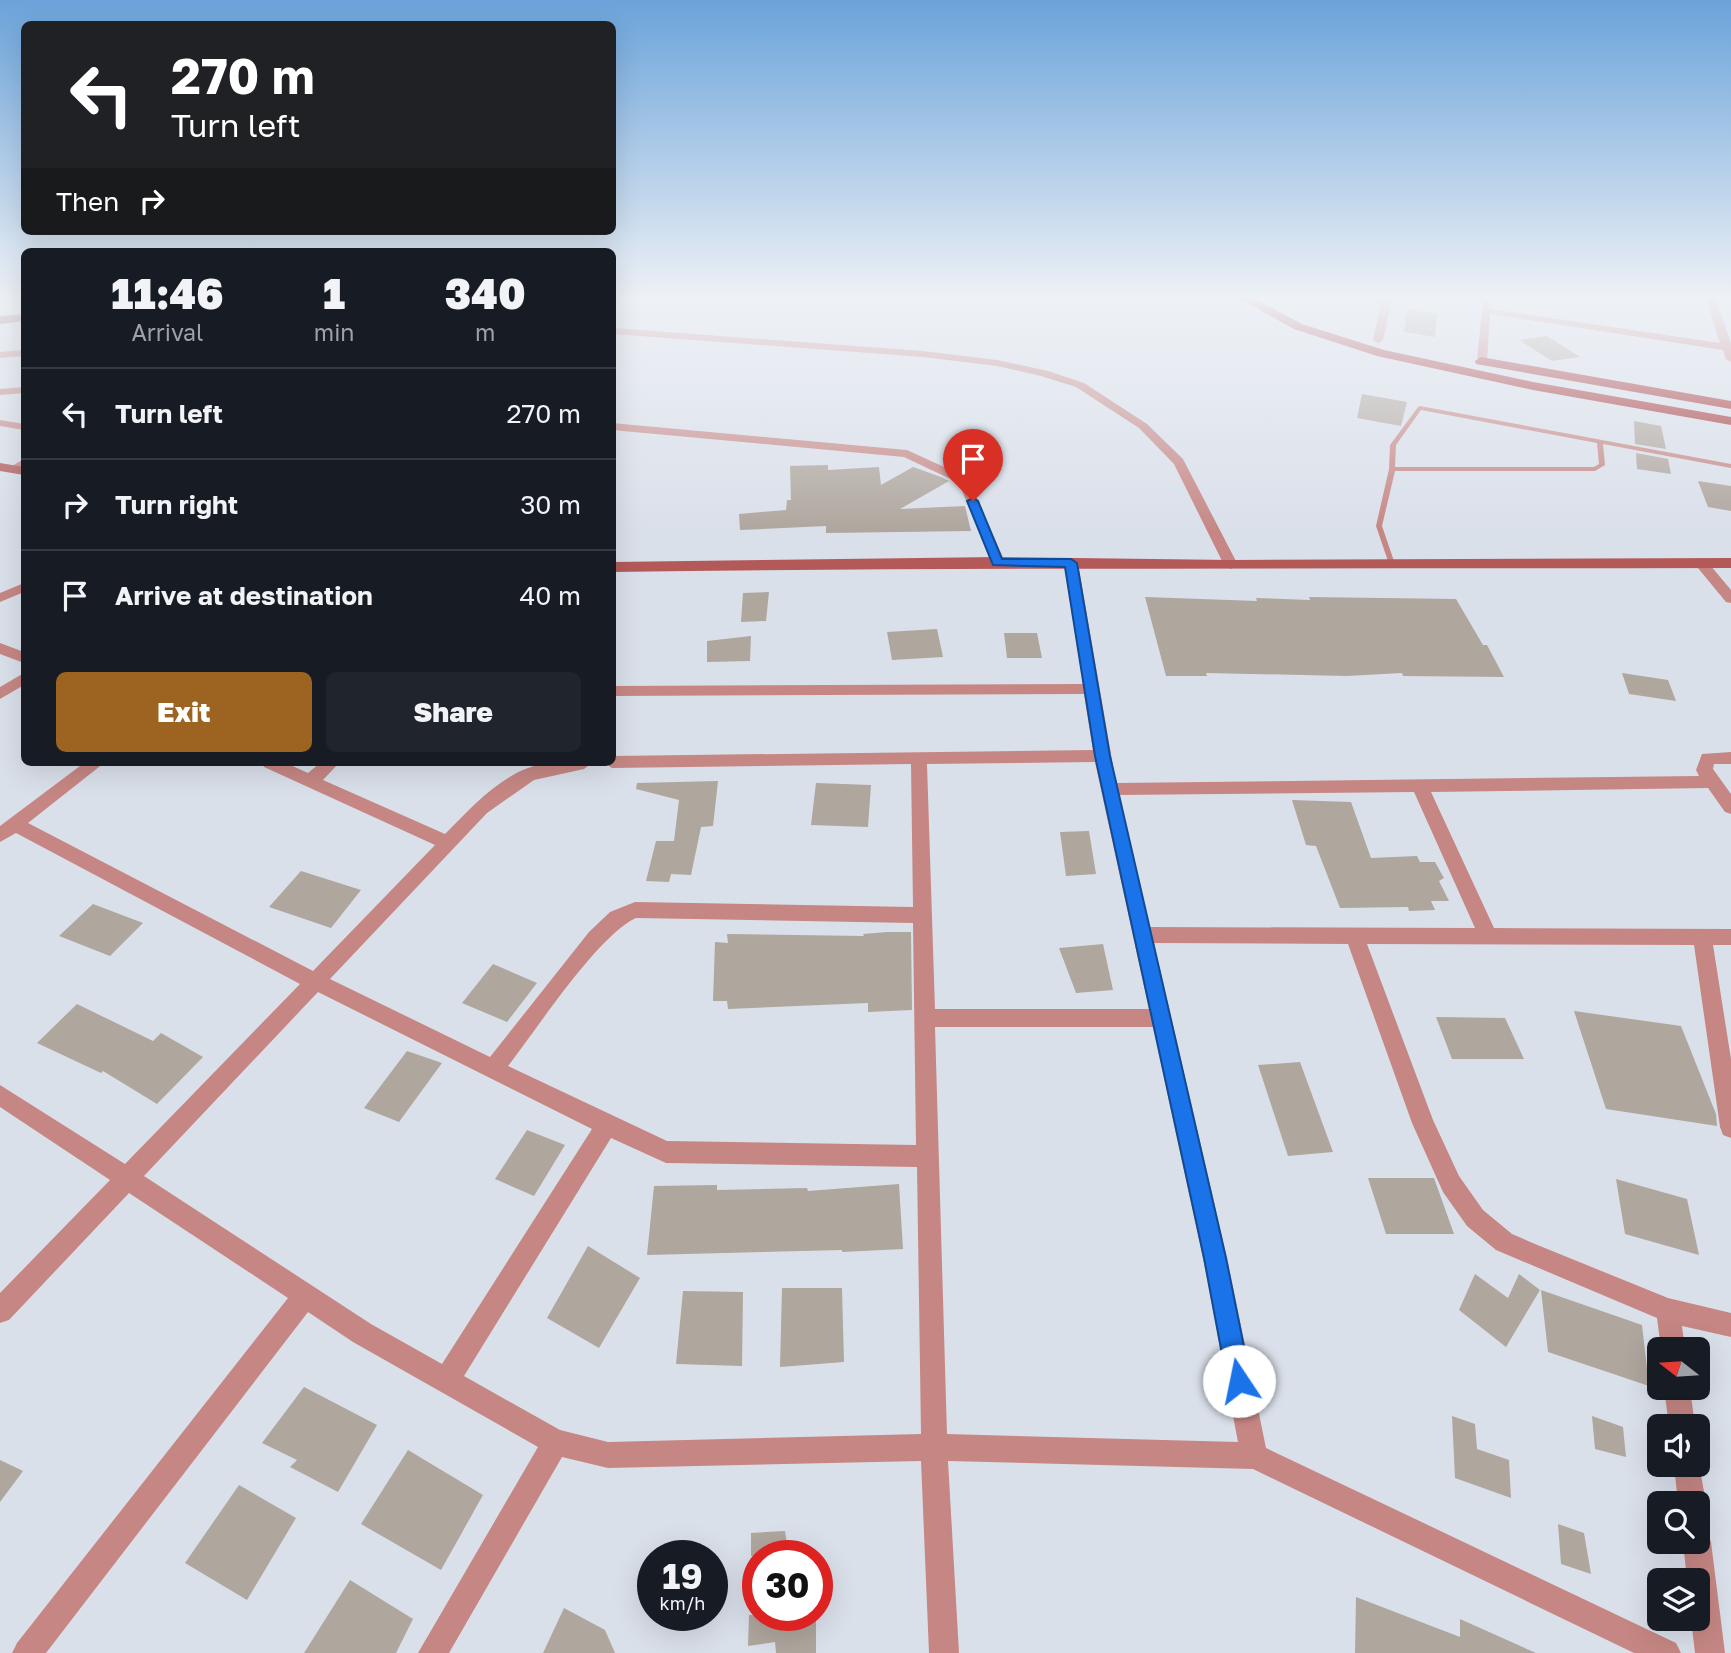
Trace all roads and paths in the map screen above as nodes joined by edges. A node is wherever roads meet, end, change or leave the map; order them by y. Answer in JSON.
{"nodes":[{"id":1,"x":1053,"y":376,"type":"edge"},
{"id":2,"x":1485,"y":376,"type":"edge"},
{"id":3,"x":1568,"y":376,"type":"edge"},
{"id":4,"x":21,"y":390,"type":"edge"},
{"id":5,"x":0,"y":392,"type":"edge"},
{"id":6,"x":1731,"y":405,"type":"edge"},
{"id":7,"x":1731,"y":421,"type":"edge"},
{"id":8,"x":0,"y":422,"type":"edge"},
{"id":9,"x":21,"y":426,"type":"edge"},
{"id":10,"x":616,"y":426,"type":"edge"},
{"id":11,"x":1600,"y":442,"type":"junction"},
{"id":12,"x":1731,"y":466,"type":"edge"},
{"id":13,"x":1392,"y":469,"type":"junction"},
{"id":14,"x":998,"y":562,"type":"junction"},
{"id":15,"x":1700,"y":562,"type":"junction"},
{"id":16,"x":1071,"y":563,"type":"junction"},
{"id":17,"x":1731,"y":563,"type":"edge"},
{"id":18,"x":1392,"y":564,"type":"junction"},
{"id":19,"x":1231,"y":565,"type":"junction"},
{"id":20,"x":616,"y":567,"type":"edge"},
{"id":21,"x":1731,"y":599,"type":"edge"},
{"id":22,"x":0,"y":648,"type":"edge"},
{"id":23,"x":21,"y":658,"type":"edge"},
{"id":24,"x":21,"y":680,"type":"edge"},
{"id":25,"x":1091,"y":689,"type":"junction"},
{"id":26,"x":616,"y":691,"type":"edge"},
{"id":27,"x":0,"y":694,"type":"edge"},
{"id":28,"x":1102,"y":756,"type":"junction"},
{"id":29,"x":1731,"y":758,"type":"edge"},
{"id":30,"x":919,"y":759,"type":"junction"},
{"id":31,"x":616,"y":762,"type":"edge"},
{"id":32,"x":92,"y":766,"type":"edge"},
{"id":33,"x":277,"y":766,"type":"edge"},
{"id":34,"x":328,"y":766,"type":"edge"},
{"id":35,"x":558,"y":766,"type":"edge"},
{"id":36,"x":310,"y":781,"type":"junction"},
{"id":37,"x":1713,"y":782,"type":"junction"},
{"id":38,"x":1419,"y":785,"type":"junction"},
{"id":39,"x":1109,"y":789,"type":"junction"},
{"id":40,"x":1731,"y":807,"type":"edge"},
{"id":41,"x":7,"y":830,"type":"edge"},
{"id":42,"x":448,"y":843,"type":"junction"},
{"id":43,"x":922,"y":915,"type":"junction"},
{"id":44,"x":1141,"y":935,"type":"junction"},
{"id":45,"x":1355,"y":936,"type":"junction"},
{"id":46,"x":1488,"y":936,"type":"junction"},
{"id":47,"x":1702,"y":937,"type":"junction"},
{"id":48,"x":1731,"y":937,"type":"edge"},
{"id":49,"x":316,"y":982,"type":"junction"},
{"id":50,"x":925,"y":1018,"type":"junction"},
{"id":51,"x":1160,"y":1018,"type":"junction"},
{"id":52,"x":493,"y":1069,"type":"junction"},
{"id":53,"x":0,"y":1095,"type":"edge"},
{"id":54,"x":607,"y":1125,"type":"junction"},
{"id":55,"x":1731,"y":1127,"type":"edge"},
{"id":56,"x":928,"y":1156,"type":"junction"},
{"id":57,"x":125,"y":1177,"type":"junction"},
{"id":58,"x":306,"y":1296,"type":"junction"},
{"id":59,"x":1668,"y":1310,"type":"junction"},
{"id":60,"x":0,"y":1311,"type":"edge"},
{"id":61,"x":1731,"y":1325,"type":"edge"},
{"id":62,"x":1671,"y":1337,"type":"edge"},
{"id":63,"x":446,"y":1381,"type":"junction"},
{"id":64,"x":556,"y":1442,"type":"junction"},
{"id":65,"x":934,"y":1447,"type":"junction"},
{"id":66,"x":1254,"y":1456,"type":"junction"},
{"id":67,"x":1698,"y":1554,"type":"edge"},
{"id":68,"x":27,"y":1653,"type":"edge"},
{"id":69,"x":433,"y":1653,"type":"edge"},
{"id":70,"x":944,"y":1653,"type":"edge"},
{"id":71,"x":1666,"y":1653,"type":"edge"},
{"id":72,"x":1710,"y":1653,"type":"edge"}],
"edges":[{"from":1,"to":19,"type":"street"},
{"from":2,"to":7,"type":"main road"},
{"from":3,"to":6,"type":"main road"},
{"from":4,"to":5,"type":"street"},
{"from":8,"to":9,"type":"street"},
{"from":10,"to":14,"type":"street"},
{"from":11,"to":12,"type":"lane"},
{"from":11,"to":13,"type":"lane"},
{"from":11,"to":13,"type":"lane"},
{"from":13,"to":18,"type":"lane"},
{"from":14,"to":16,"type":"street"},
{"from":14,"to":20,"type":"street"},
{"from":15,"to":17,"type":"street"},
{"from":15,"to":18,"type":"street"},
{"from":15,"to":21,"type":"street"},
{"from":16,"to":19,"type":"street"},
{"from":16,"to":25,"type":"street"},
{"from":18,"to":19,"type":"street"},
{"from":22,"to":23,"type":"street"},
{"from":24,"to":27,"type":"street"},
{"from":25,"to":26,"type":"street"},
{"from":25,"to":28,"type":"street"},
{"from":28,"to":30,"type":"street"},
{"from":28,"to":39,"type":"street"},
{"from":29,"to":37,"type":"street"},
{"from":30,"to":31,"type":"street"},
{"from":30,"to":43,"type":"street"},
{"from":32,"to":41,"type":"street"},
{"from":33,"to":36,"type":"street"},
{"from":34,"to":36,"type":"street"},
{"from":35,"to":42,"type":"street"},
{"from":36,"to":42,"type":"street"},
{"from":37,"to":38,"type":"street"},
{"from":37,"to":40,"type":"street"},
{"from":38,"to":39,"type":"street"},
{"from":38,"to":46,"type":"street"},
{"from":39,"to":44,"type":"street"},
{"from":41,"to":49,"type":"street"},
{"from":42,"to":49,"type":"street"},
{"from":43,"to":50,"type":"street"},
{"from":43,"to":52,"type":"street"},
{"from":44,"to":45,"type":"street"},
{"from":44,"to":51,"type":"street"},
{"from":45,"to":46,"type":"street"},
{"from":45,"to":59,"type":"street"},
{"from":46,"to":47,"type":"street"},
{"from":47,"to":48,"type":"street"},
{"from":47,"to":55,"type":"street"},
{"from":49,"to":52,"type":"street"},
{"from":49,"to":57,"type":"street"},
{"from":50,"to":51,"type":"street"},
{"from":50,"to":56,"type":"street"},
{"from":51,"to":66,"type":"street"},
{"from":52,"to":54,"type":"street"},
{"from":53,"to":57,"type":"street"},
{"from":54,"to":56,"type":"street"},
{"from":54,"to":63,"type":"street"},
{"from":56,"to":65,"type":"street"},
{"from":57,"to":58,"type":"street"},
{"from":57,"to":60,"type":"street"},
{"from":58,"to":63,"type":"street"},
{"from":58,"to":68,"type":"street"},
{"from":59,"to":61,"type":"street"},
{"from":59,"to":62,"type":"street"},
{"from":63,"to":64,"type":"street"},
{"from":64,"to":65,"type":"street"},
{"from":64,"to":69,"type":"street"},
{"from":65,"to":66,"type":"street"},
{"from":65,"to":70,"type":"street"},
{"from":66,"to":71,"type":"street"},
{"from":67,"to":72,"type":"street"}]}
